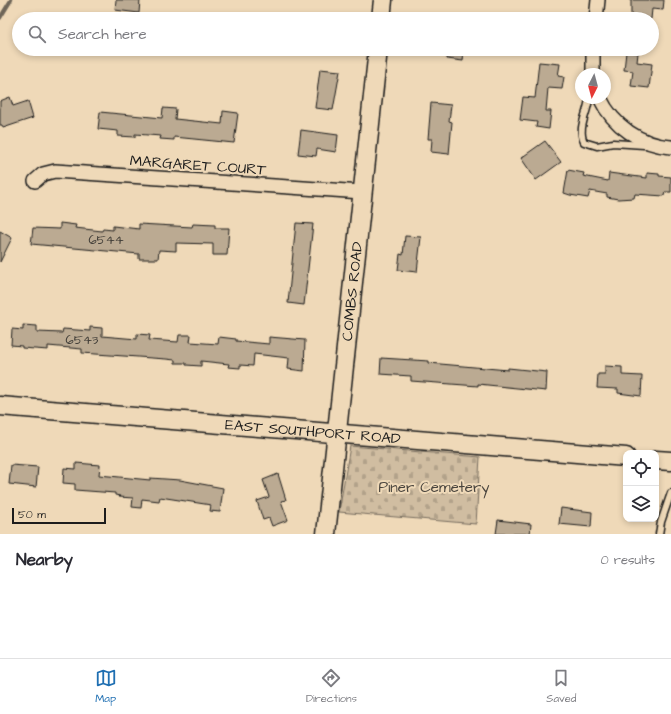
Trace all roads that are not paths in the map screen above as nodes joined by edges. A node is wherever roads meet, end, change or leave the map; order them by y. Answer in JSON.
{"nodes":[{"id":1,"x":383,"y":0,"type":"edge"},
{"id":2,"x":598,"y":0,"type":"edge"},
{"id":3,"x":382,"y":12,"type":"edge"},
{"id":4,"x":597,"y":12,"type":"edge"},
{"id":5,"x":377,"y":56,"type":"edge"},
{"id":6,"x":593,"y":56,"type":"edge"},
{"id":7,"x":592,"y":68,"type":"edge"},
{"id":8,"x":588,"y":104,"type":"edge"},
{"id":9,"x":604,"y":104,"type":"edge"},
{"id":10,"x":654,"y":146,"type":"junction"},
{"id":11,"x":671,"y":147,"type":"edge"},
{"id":12,"x":34,"y":181,"type":"dead end"},
{"id":13,"x":362,"y":192,"type":"junction"},
{"id":14,"x":0,"y":406,"type":"edge"},
{"id":15,"x":336,"y":434,"type":"junction"},
{"id":16,"x":623,"y":457,"type":"edge"},
{"id":17,"x":659,"y":460,"type":"edge"},
{"id":18,"x":671,"y":461,"type":"edge"},
{"id":19,"x":671,"y":493,"type":"edge"},
{"id":20,"x":326,"y":534,"type":"edge"},
{"id":21,"x":659,"y":534,"type":"edge"}],
"edges":[{"from":1,"to":3,"type":"main road"},
{"from":2,"to":4,"type":"street"},
{"from":5,"to":13,"type":"main road","name":"COMBS ROAD"},
{"from":6,"to":7,"type":"street"},
{"from":8,"to":10,"type":"lane"},
{"from":9,"to":10,"type":"street"},
{"from":10,"to":11,"type":"street"},
{"from":12,"to":13,"type":"street","name":"MARGARET COURT"},
{"from":13,"to":15,"type":"main road","name":"COMBS ROAD"},
{"from":14,"to":15,"type":"main road","name":"EAST SOUTHPORT ROAD"},
{"from":15,"to":16,"type":"main road","name":"EAST SOUTHPORT ROAD"},
{"from":15,"to":20,"type":"main road","name":"COMBS ROAD"},
{"from":17,"to":18,"type":"main road"},
{"from":19,"to":21,"type":"lane"}]}
